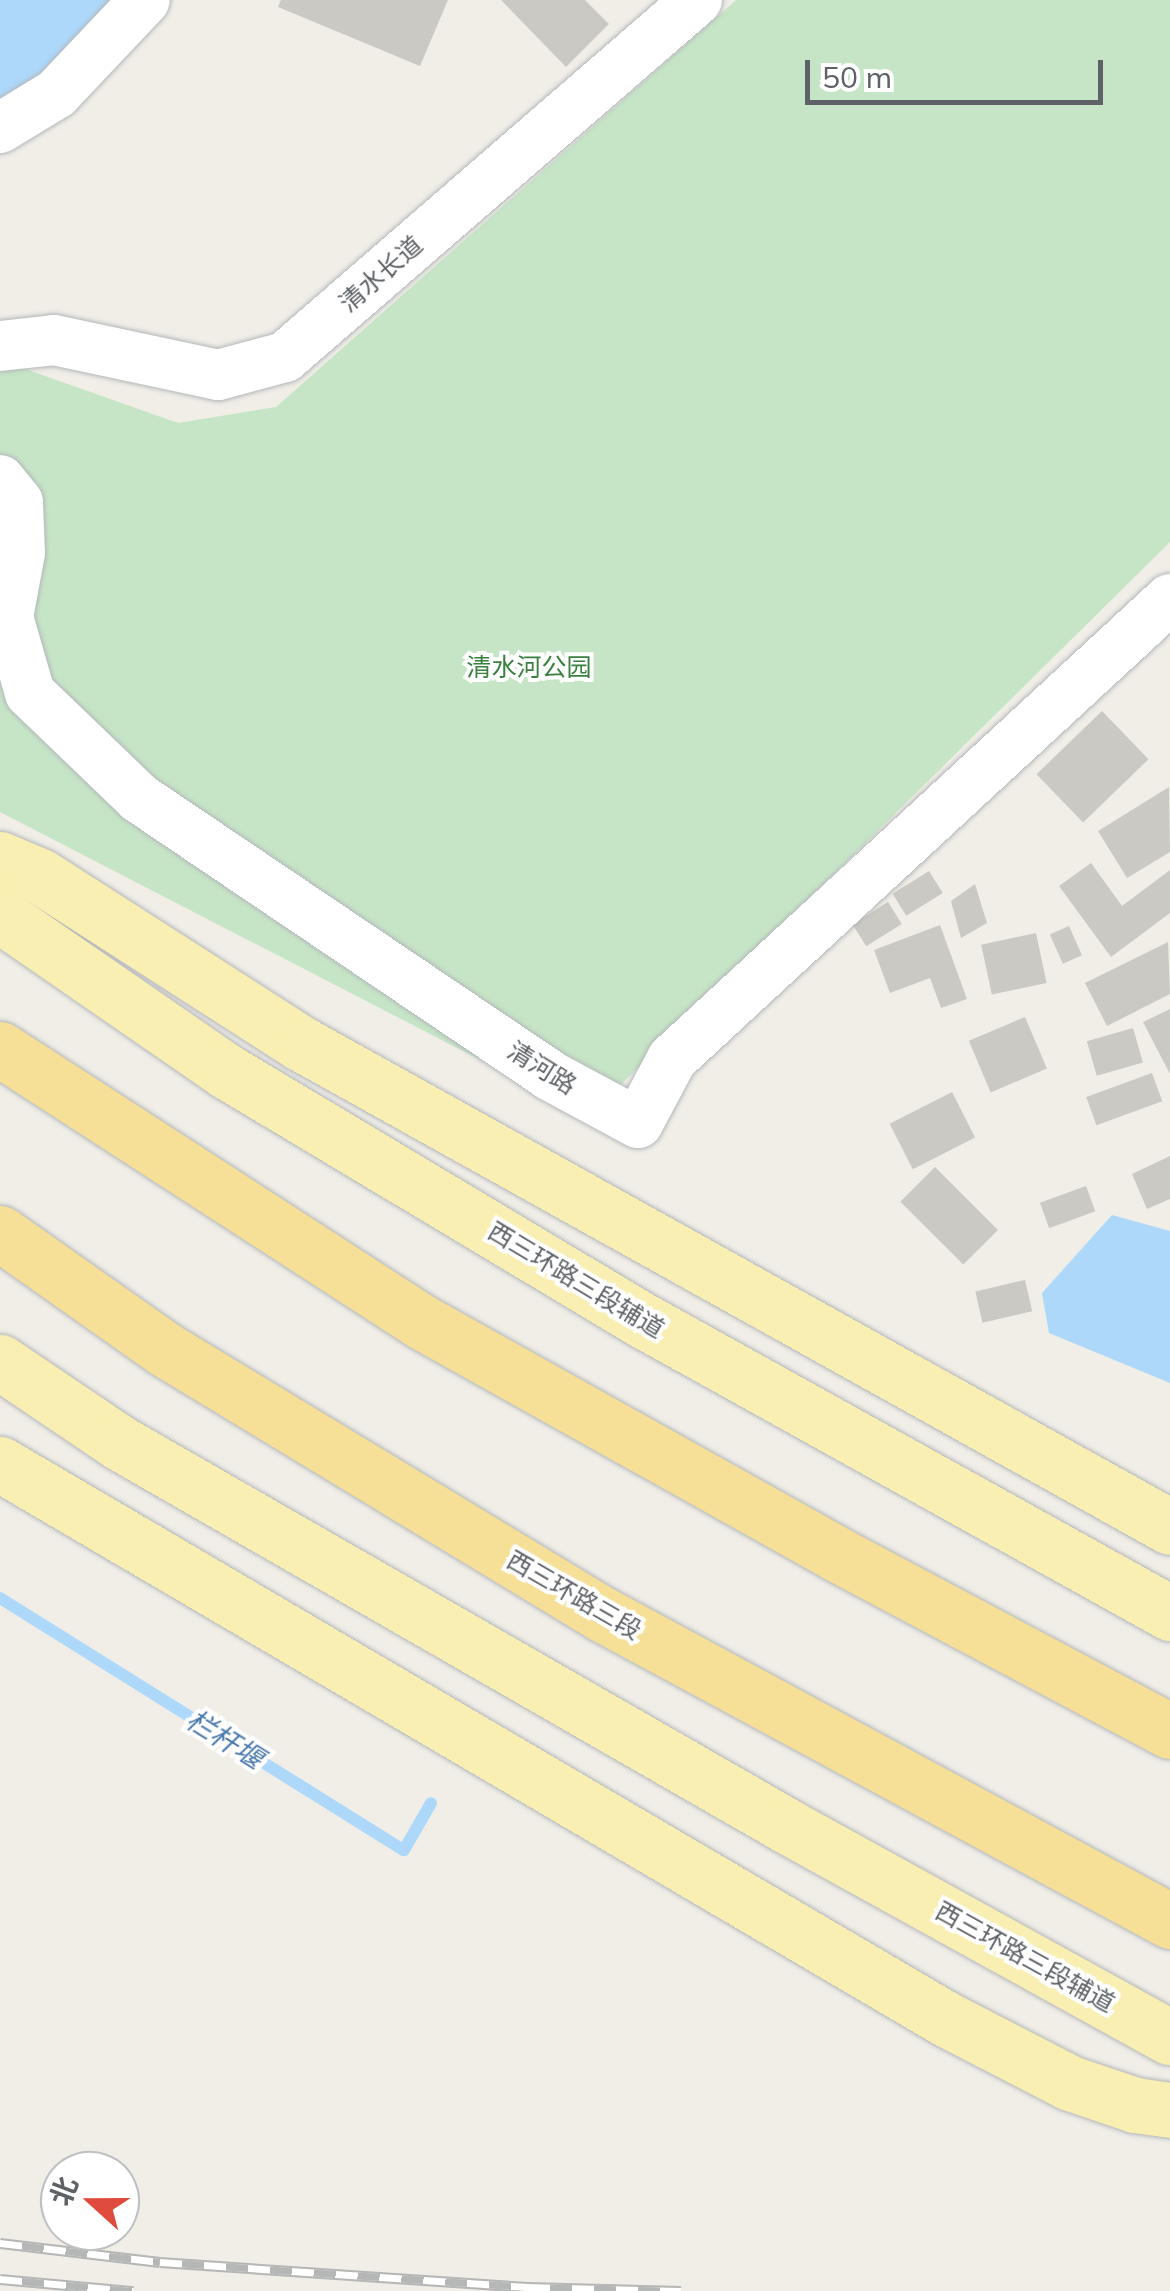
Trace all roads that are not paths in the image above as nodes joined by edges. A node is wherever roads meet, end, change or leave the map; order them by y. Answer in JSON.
{"nodes":[{"id":1,"x":145,"y":0,"type":"edge"},
{"id":2,"x":696,"y":0,"type":"edge"},
{"id":3,"x":0,"y":128,"type":"edge"},
{"id":4,"x":0,"y":346,"type":"edge"},
{"id":5,"x":0,"y":480,"type":"edge"},
{"id":6,"x":1170,"y":599,"type":"edge"},
{"id":7,"x":0,"y":859,"type":"edge"},
{"id":8,"x":0,"y":915,"type":"edge"},
{"id":9,"x":0,"y":1049,"type":"edge"},
{"id":10,"x":0,"y":1233,"type":"edge"},
{"id":11,"x":0,"y":1362,"type":"edge"},
{"id":12,"x":0,"y":1464,"type":"edge"},
{"id":13,"x":1170,"y":1526,"type":"edge"},
{"id":14,"x":1170,"y":1613,"type":"edge"},
{"id":15,"x":1170,"y":1731,"type":"edge"},
{"id":16,"x":1170,"y":1921,"type":"edge"},
{"id":17,"x":1170,"y":2037,"type":"edge"},
{"id":18,"x":1170,"y":2110,"type":"edge"}],
"edges":[{"from":1,"to":3,"type":"street"},
{"from":2,"to":4,"type":"street","name":"清水长道"},
{"from":5,"to":6,"type":"street","name":"清河路"},
{"from":7,"to":13,"type":"main road"},
{"from":8,"to":14,"type":"main road","name":"西三环路三段辅道"},
{"from":9,"to":15,"type":"highway"},
{"from":10,"to":16,"type":"highway","name":"西三环路三段"},
{"from":11,"to":17,"type":"main road","name":"西三环路三段辅道"},
{"from":12,"to":18,"type":"main road"}]}
